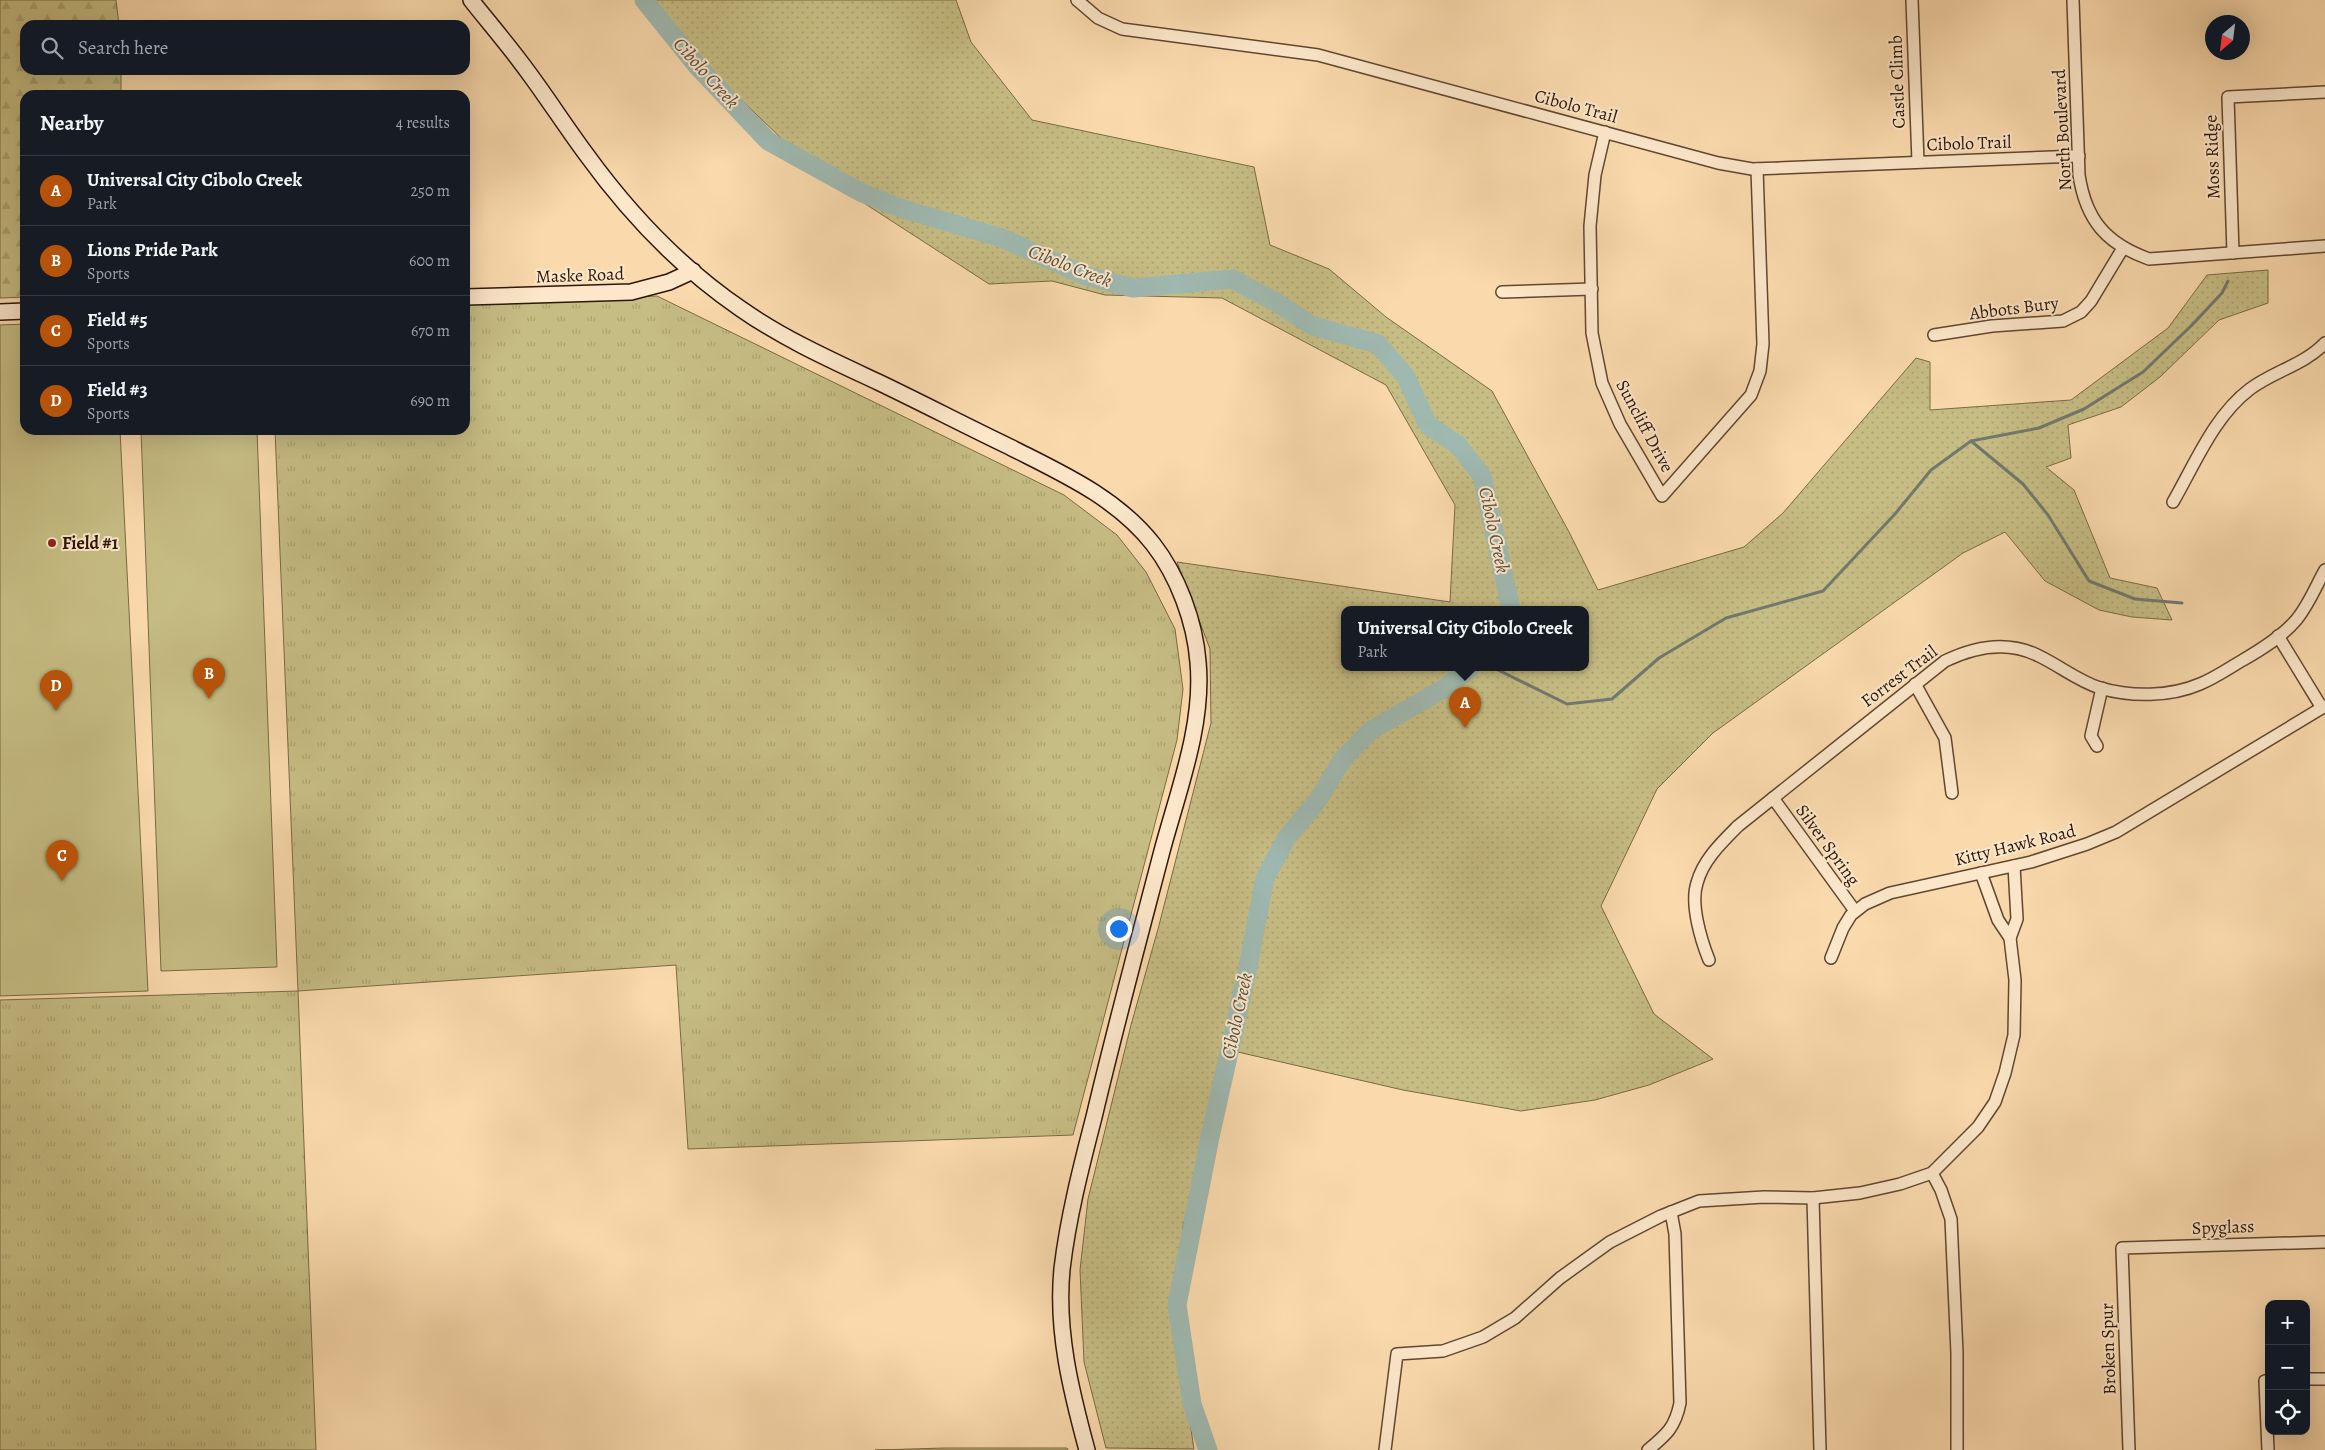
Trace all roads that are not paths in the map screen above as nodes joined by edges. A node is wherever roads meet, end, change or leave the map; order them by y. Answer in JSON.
{"nodes":[{"id":1,"x":470,"y":0,"type":"edge"},
{"id":2,"x":1077,"y":0,"type":"edge"},
{"id":3,"x":1912,"y":0,"type":"edge"},
{"id":4,"x":2074,"y":0,"type":"edge"},
{"id":5,"x":2325,"y":92,"type":"edge"},
{"id":6,"x":1605,"y":132,"type":"junction"},
{"id":7,"x":2078,"y":156,"type":"junction"},
{"id":8,"x":1918,"y":162,"type":"junction"},
{"id":9,"x":1757,"y":169,"type":"junction"},
{"id":10,"x":2325,"y":246,"type":"edge"},
{"id":11,"x":2123,"y":248,"type":"junction"},
{"id":12,"x":2233,"y":252,"type":"junction"},
{"id":13,"x":692,"y":271,"type":"junction"},
{"id":14,"x":1592,"y":288,"type":"junction"},
{"id":15,"x":1502,"y":292,"type":"dead end"},
{"id":16,"x":470,"y":297,"type":"edge"},
{"id":17,"x":20,"y":311,"type":"edge"},
{"id":18,"x":0,"y":312,"type":"edge"},
{"id":19,"x":1934,"y":335,"type":"dead end"},
{"id":20,"x":2325,"y":343,"type":"edge"},
{"id":21,"x":2173,"y":502,"type":"dead end"},
{"id":22,"x":2325,"y":570,"type":"edge"},
{"id":23,"x":2278,"y":636,"type":"junction"},
{"id":24,"x":1915,"y":684,"type":"junction"},
{"id":25,"x":2102,"y":688,"type":"junction"},
{"id":26,"x":2323,"y":707,"type":"edge"},
{"id":27,"x":2097,"y":746,"type":"dead end"},
{"id":28,"x":1952,"y":793,"type":"dead end"},
{"id":29,"x":1773,"y":798,"type":"junction"},
{"id":30,"x":2014,"y":866,"type":"junction"},
{"id":31,"x":1981,"y":873,"type":"junction"},
{"id":32,"x":1855,"y":912,"type":"junction"},
{"id":33,"x":2010,"y":938,"type":"junction"},
{"id":34,"x":1831,"y":958,"type":"dead end"},
{"id":35,"x":1709,"y":960,"type":"dead end"},
{"id":36,"x":1932,"y":1173,"type":"junction"},
{"id":37,"x":1813,"y":1198,"type":"junction"},
{"id":38,"x":1671,"y":1212,"type":"junction"},
{"id":39,"x":2325,"y":1242,"type":"edge"},
{"id":40,"x":2122,"y":1248,"type":"joint"},
{"id":41,"x":2310,"y":1379,"type":"edge"},
{"id":42,"x":2325,"y":1379,"type":"edge"},
{"id":43,"x":2267,"y":1390,"type":"edge"},
{"id":44,"x":1087,"y":1450,"type":"edge"},
{"id":45,"x":1385,"y":1450,"type":"edge"},
{"id":46,"x":1648,"y":1450,"type":"edge"},
{"id":47,"x":1820,"y":1450,"type":"edge"},
{"id":48,"x":1957,"y":1450,"type":"edge"},
{"id":49,"x":2128,"y":1450,"type":"edge"},
{"id":50,"x":2268,"y":1450,"type":"edge"}],
"edges":[{"from":1,"to":13,"type":"main road"},
{"from":2,"to":6,"type":"street","name":"Cibolo Trail"},
{"from":3,"to":8,"type":"street","name":"Castle Climb"},
{"from":4,"to":7,"type":"street","name":"North Boulevard"},
{"from":5,"to":12,"type":"street","name":"Moss Ridge"},
{"from":6,"to":9,"type":"street","name":"Cibolo Trail"},
{"from":6,"to":14,"type":"street","name":"Suncliff Drive"},
{"from":7,"to":8,"type":"street","name":"Cibolo Trail"},
{"from":7,"to":11,"type":"street","name":"North Boulevard"},
{"from":8,"to":9,"type":"street","name":"Cibolo Trail"},
{"from":9,"to":14,"type":"street","name":"Suncliff Drive"},
{"from":10,"to":12,"type":"street","name":"North Boulevard"},
{"from":11,"to":12,"type":"street","name":"North Boulevard"},
{"from":11,"to":19,"type":"street","name":"Abbots Bury"},
{"from":13,"to":16,"type":"main road","name":"Maske Road"},
{"from":13,"to":44,"type":"main road"},
{"from":14,"to":15,"type":"street"},
{"from":17,"to":18,"type":"main road"},
{"from":20,"to":21,"type":"street"},
{"from":22,"to":23,"type":"street","name":"Forrest Trail"},
{"from":23,"to":25,"type":"street","name":"Forrest Trail"},
{"from":23,"to":26,"type":"street"},
{"from":24,"to":25,"type":"street","name":"Forrest Trail"},
{"from":24,"to":28,"type":"street"},
{"from":24,"to":29,"type":"street","name":"Forrest Trail"},
{"from":25,"to":27,"type":"street"},
{"from":26,"to":30,"type":"street","name":"Kitty Hawk Road"},
{"from":29,"to":32,"type":"street","name":"Silver Spring"},
{"from":29,"to":35,"type":"street","name":"Forrest Trail"},
{"from":30,"to":31,"type":"street","name":"Kitty Hawk Road"},
{"from":30,"to":33,"type":"street"},
{"from":31,"to":32,"type":"street","name":"Kitty Hawk Road"},
{"from":31,"to":33,"type":"street"},
{"from":32,"to":34,"type":"street","name":"Kitty Hawk Road"},
{"from":33,"to":36,"type":"street"},
{"from":36,"to":37,"type":"street"},
{"from":36,"to":48,"type":"street"},
{"from":37,"to":38,"type":"street"},
{"from":37,"to":47,"type":"street"},
{"from":38,"to":45,"type":"street"},
{"from":38,"to":46,"type":"street"},
{"from":39,"to":40,"type":"street","name":"Spyglass"},
{"from":40,"to":49,"type":"street","name":"Broken Spur"},
{"from":41,"to":42,"type":"street"},
{"from":43,"to":50,"type":"street"}]}
